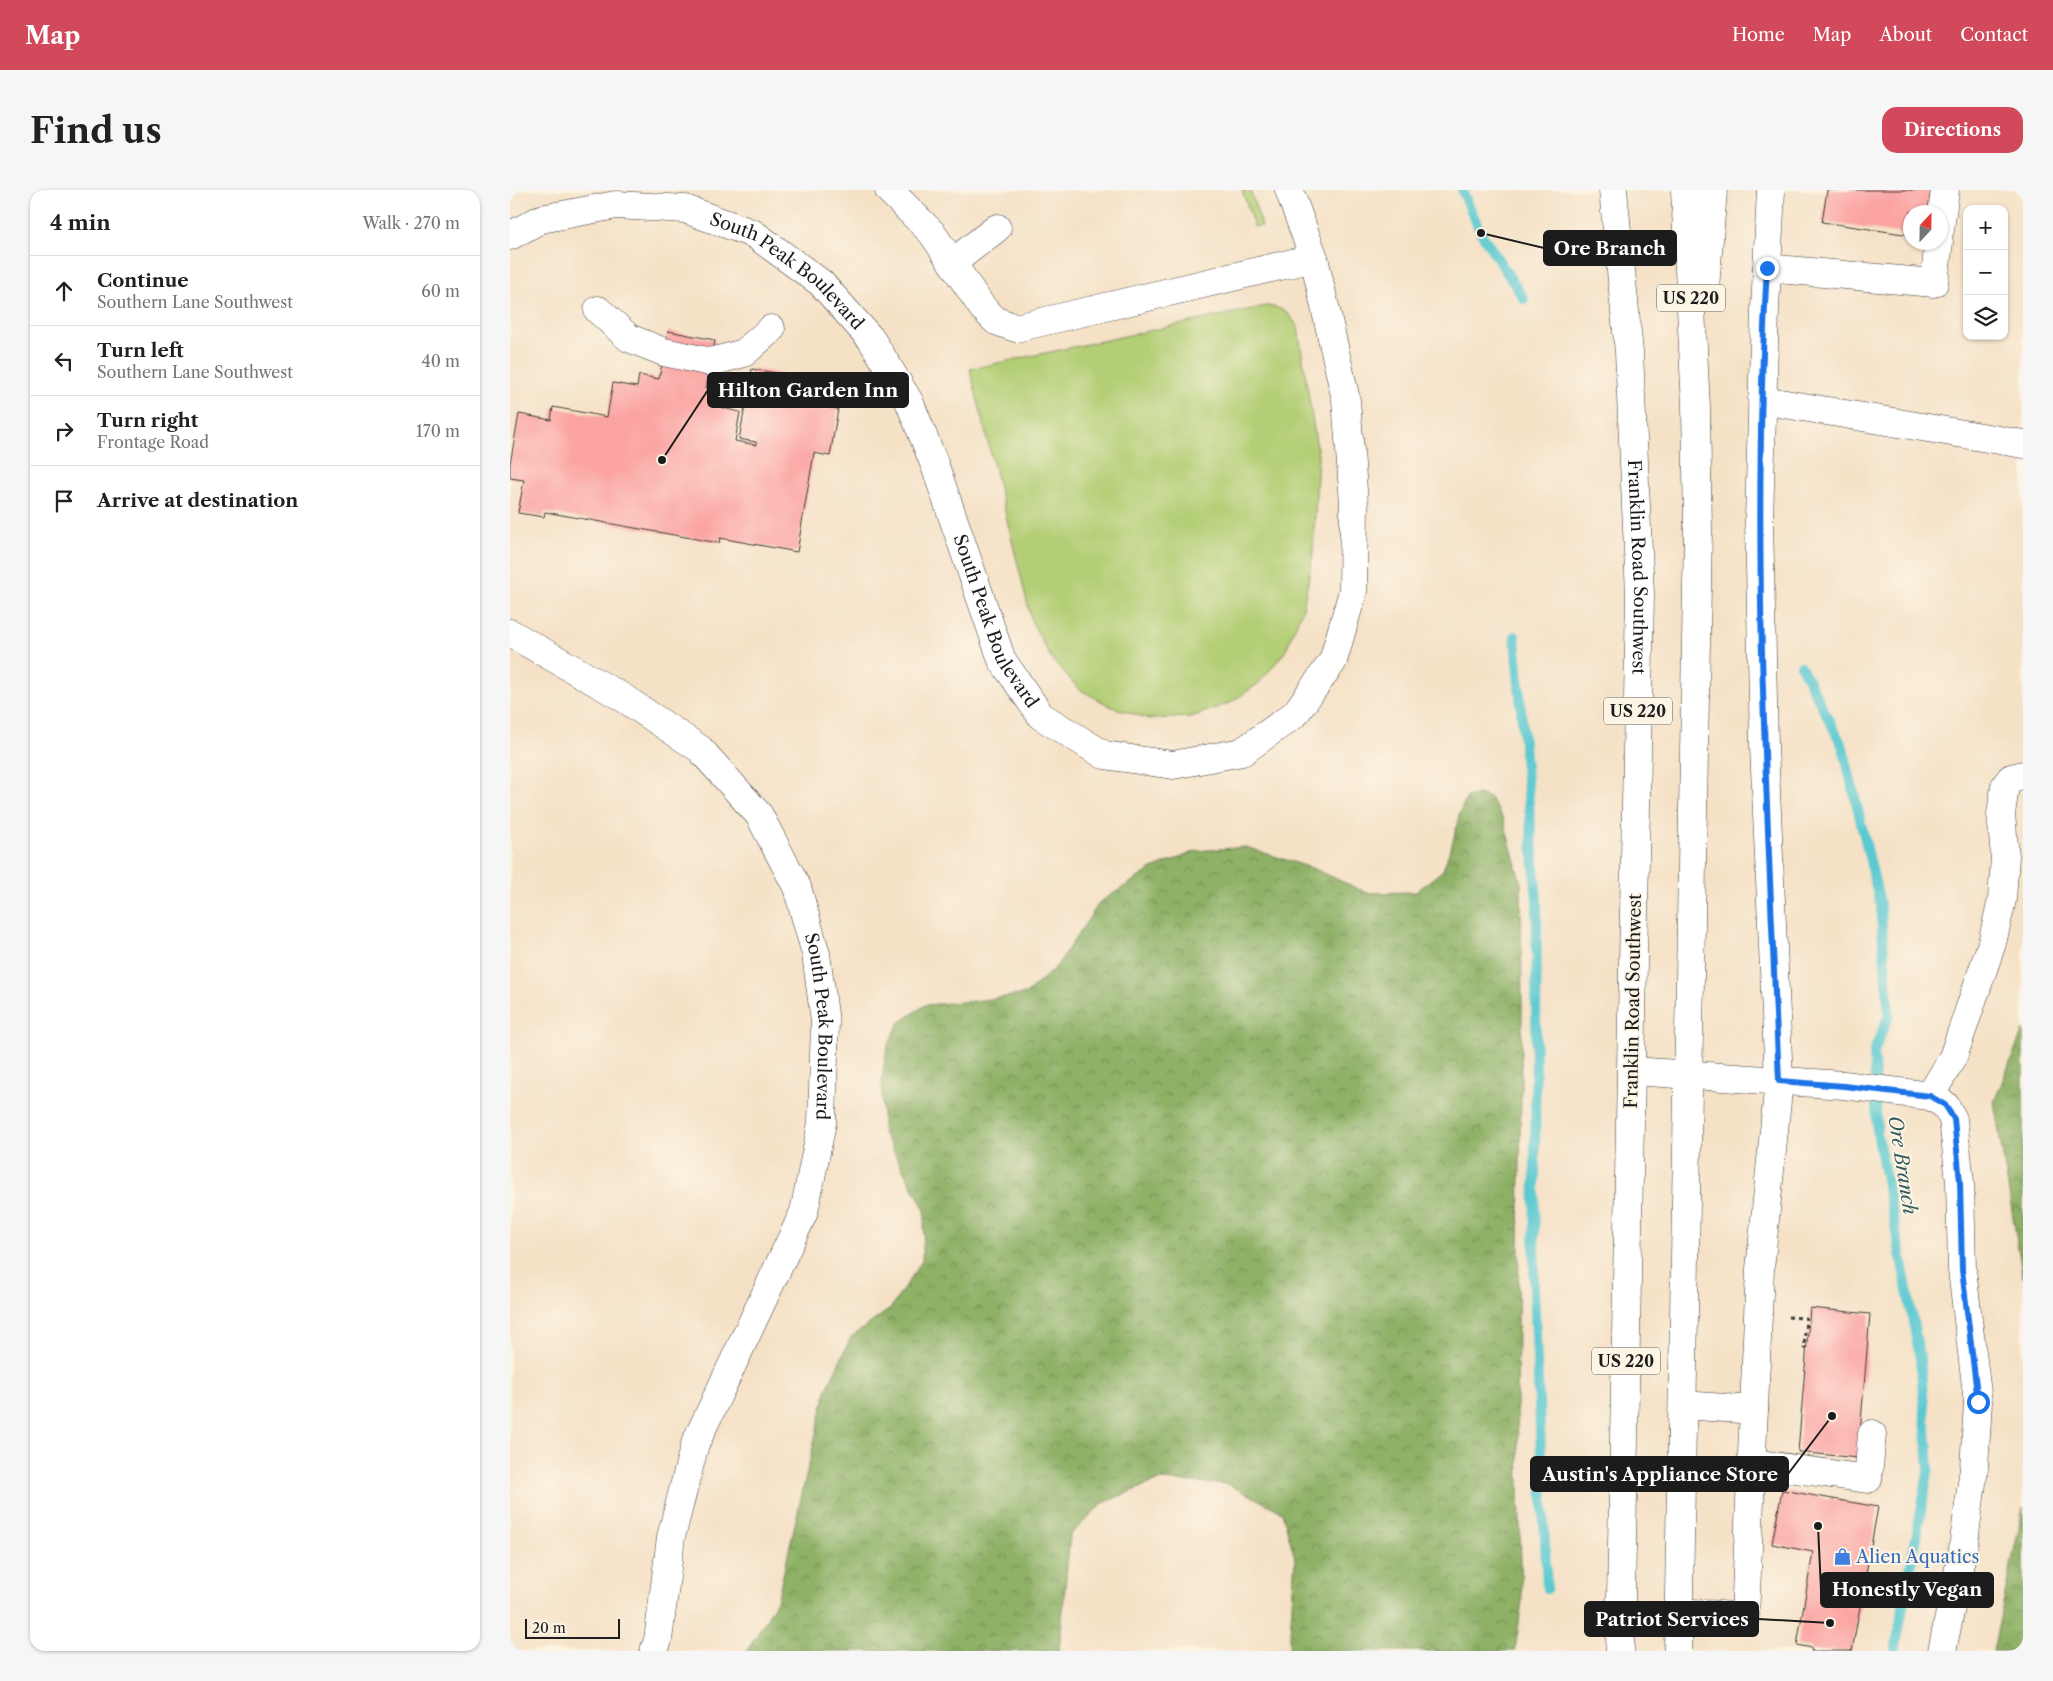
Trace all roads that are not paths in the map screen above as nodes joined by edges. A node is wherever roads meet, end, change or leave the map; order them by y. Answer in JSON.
{"nodes":[{"id":1,"x":889,"y":190,"type":"edge"},
{"id":2,"x":1289,"y":190,"type":"edge"},
{"id":3,"x":1595,"y":190,"type":"edge"},
{"id":4,"x":1612,"y":190,"type":"edge"},
{"id":5,"x":1685,"y":190,"type":"edge"},
{"id":6,"x":1713,"y":190,"type":"edge"},
{"id":7,"x":1771,"y":190,"type":"edge"},
{"id":8,"x":1945,"y":190,"type":"edge"},
{"id":9,"x":1943,"y":205,"type":"edge"},
{"id":10,"x":997,"y":228,"type":"dead end"},
{"id":11,"x":510,"y":236,"type":"edge"},
{"id":12,"x":1938,"y":250,"type":"edge"},
{"id":13,"x":1314,"y":258,"type":"junction"},
{"id":14,"x":952,"y":263,"type":"junction"},
{"id":15,"x":1767,"y":268,"type":"junction"},
{"id":16,"x":598,"y":310,"type":"dead end"},
{"id":17,"x":771,"y":328,"type":"dead end"},
{"id":18,"x":1630,"y":352,"type":"junction"},
{"id":19,"x":1762,"y":400,"type":"junction"},
{"id":20,"x":1696,"y":407,"type":"junction"},
{"id":21,"x":2023,"y":444,"type":"edge"},
{"id":22,"x":510,"y":633,"type":"edge"},
{"id":23,"x":2023,"y":775,"type":"edge"},
{"id":24,"x":1632,"y":1070,"type":"junction"},
{"id":25,"x":1689,"y":1075,"type":"junction"},
{"id":26,"x":1779,"y":1081,"type":"junction"},
{"id":27,"x":1921,"y":1096,"type":"junction"},
{"id":28,"x":1683,"y":1405,"type":"junction"},
{"id":29,"x":1754,"y":1410,"type":"junction"},
{"id":30,"x":1872,"y":1434,"type":"dead end"},
{"id":31,"x":1752,"y":1463,"type":"junction"},
{"id":32,"x":1679,"y":1612,"type":"junction"},
{"id":33,"x":654,"y":1651,"type":"edge"},
{"id":34,"x":1620,"y":1651,"type":"edge"},
{"id":35,"x":1678,"y":1651,"type":"edge"},
{"id":36,"x":1942,"y":1651,"type":"edge"}],
"edges":[{"from":1,"to":14,"type":"main road"},
{"from":2,"to":13,"type":"main road","name":"South Peak Boulevard"},
{"from":3,"to":18,"type":"main road"},
{"from":4,"to":18,"type":"main road","number":"US 220"},
{"from":5,"to":20,"type":"main road","number":"US 220"},
{"from":6,"to":20,"type":"main road"},
{"from":7,"to":15,"type":"main road"},
{"from":8,"to":9,"type":"main road"},
{"from":10,"to":14,"type":"main road"},
{"from":11,"to":13,"type":"main road","name":"South Peak Boulevard"},
{"from":12,"to":15,"type":"main road"},
{"from":13,"to":14,"type":"main road"},
{"from":15,"to":19,"type":"main road"},
{"from":16,"to":17,"type":"main road"},
{"from":18,"to":24,"type":"main road","name":"Franklin Road Southwest","number":"US 220"},
{"from":19,"to":21,"type":"main road"},
{"from":19,"to":26,"type":"main road"},
{"from":20,"to":25,"type":"main road","number":"US 220"},
{"from":22,"to":33,"type":"main road","name":"South Peak Boulevard"},
{"from":23,"to":27,"type":"main road"},
{"from":24,"to":25,"type":"main road"},
{"from":24,"to":34,"type":"main road","name":"Franklin Road Southwest","number":"US 220"},
{"from":25,"to":26,"type":"main road"},
{"from":25,"to":28,"type":"main road","number":"US 220"},
{"from":26,"to":27,"type":"main road"},
{"from":26,"to":29,"type":"main road"},
{"from":27,"to":36,"type":"main road"},
{"from":28,"to":29,"type":"main road"},
{"from":28,"to":32,"type":"main road","number":"US 220"},
{"from":29,"to":31,"type":"main road"},
{"from":30,"to":31,"type":"main road"},
{"from":31,"to":32,"type":"main road"},
{"from":32,"to":35,"type":"main road","number":"US 220"}]}
